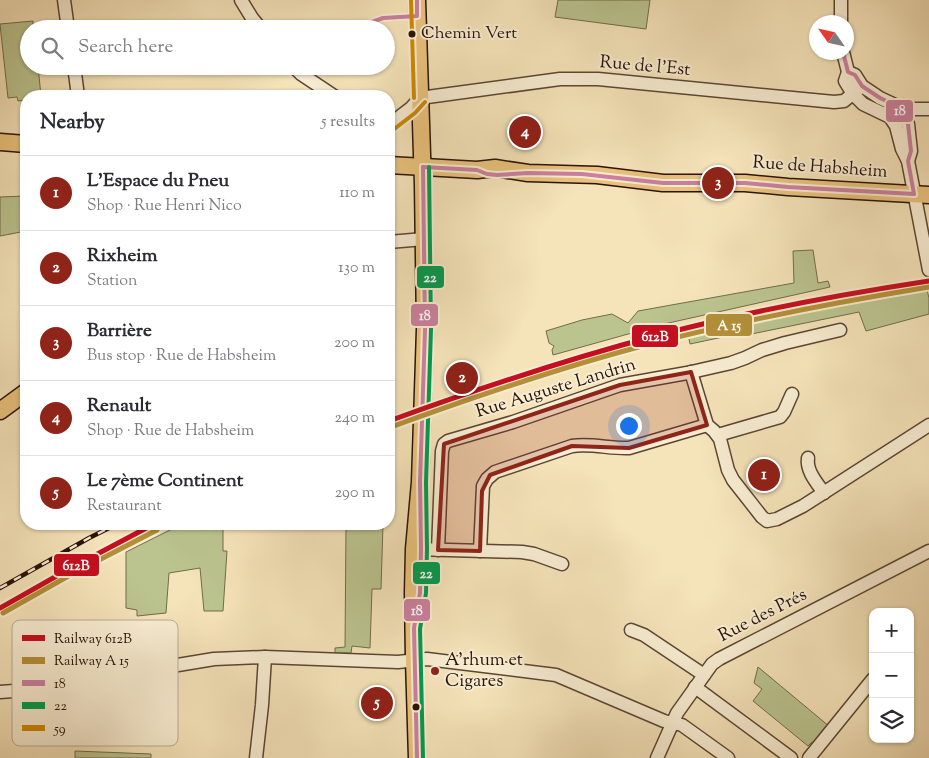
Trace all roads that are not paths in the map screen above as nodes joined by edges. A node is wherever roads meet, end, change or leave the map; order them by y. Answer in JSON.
{"nodes":[{"id":1,"x":64,"y":0,"type":"edge"},
{"id":2,"x":241,"y":0,"type":"edge"},
{"id":3,"x":417,"y":0,"type":"edge"},
{"id":4,"x":842,"y":0,"type":"edge"},
{"id":5,"x":841,"y":15,"type":"edge"},
{"id":6,"x":67,"y":20,"type":"edge"},
{"id":7,"x":254,"y":20,"type":"edge"},
{"id":8,"x":845,"y":60,"type":"edge"},
{"id":9,"x":75,"y":75,"type":"edge"},
{"id":10,"x":304,"y":75,"type":"edge"},
{"id":11,"x":77,"y":90,"type":"edge"},
{"id":12,"x":325,"y":90,"type":"edge"},
{"id":13,"x":858,"y":90,"type":"junction"},
{"id":14,"x":420,"y":98,"type":"junction"},
{"id":15,"x":929,"y":109,"type":"edge"},
{"id":16,"x":896,"y":114,"type":"junction"},
{"id":17,"x":395,"y":120,"type":"edge"},
{"id":18,"x":0,"y":142,"type":"edge"},
{"id":19,"x":20,"y":144,"type":"edge"},
{"id":20,"x":395,"y":165,"type":"edge"},
{"id":21,"x":423,"y":167,"type":"junction"},
{"id":22,"x":922,"y":194,"type":"edge"},
{"id":23,"x":424,"y":239,"type":"junction"},
{"id":24,"x":395,"y":241,"type":"edge"},
{"id":25,"x":929,"y":270,"type":"edge"},
{"id":26,"x":840,"y":330,"type":"dead end"},
{"id":27,"x":691,"y":372,"type":"junction"},
{"id":28,"x":792,"y":394,"type":"dead end"},
{"id":29,"x":20,"y":396,"type":"edge"},
{"id":30,"x":0,"y":411,"type":"edge"},
{"id":31,"x":707,"y":425,"type":"junction"},
{"id":32,"x":929,"y":425,"type":"edge"},
{"id":33,"x":718,"y":435,"type":"junction"},
{"id":34,"x":808,"y":458,"type":"dead end"},
{"id":35,"x":824,"y":493,"type":"junction"},
{"id":36,"x":418,"y":549,"type":"junction"},
{"id":37,"x":438,"y":550,"type":"junction"},
{"id":38,"x":480,"y":551,"type":"junction"},
{"id":39,"x":929,"y":551,"type":"edge"},
{"id":40,"x":562,"y":564,"type":"dead end"},
{"id":41,"x":631,"y":630,"type":"dead end"},
{"id":42,"x":265,"y":657,"type":"junction"},
{"id":43,"x":414,"y":660,"type":"junction"},
{"id":44,"x":178,"y":665,"type":"edge"},
{"id":45,"x":704,"y":675,"type":"junction"},
{"id":46,"x":869,"y":684,"type":"edge"},
{"id":47,"x":694,"y":687,"type":"junction"},
{"id":48,"x":673,"y":722,"type":"junction"},
{"id":49,"x":256,"y":758,"type":"edge"},
{"id":50,"x":417,"y":758,"type":"edge"},
{"id":51,"x":657,"y":758,"type":"edge"},
{"id":52,"x":728,"y":758,"type":"edge"},
{"id":53,"x":791,"y":758,"type":"edge"},
{"id":54,"x":809,"y":758,"type":"edge"}],
"edges":[{"from":1,"to":6,"type":"street"},
{"from":2,"to":7,"type":"street"},
{"from":3,"to":14,"type":"main road"},
{"from":4,"to":5,"type":"street"},
{"from":8,"to":13,"type":"street"},
{"from":9,"to":11,"type":"street"},
{"from":10,"to":12,"type":"street"},
{"from":13,"to":14,"type":"street","name":"Rue de l'Est"},
{"from":13,"to":16,"type":"street"},
{"from":14,"to":17,"type":"street"},
{"from":14,"to":21,"type":"main road"},
{"from":15,"to":16,"type":"street"},
{"from":16,"to":22,"type":"street"},
{"from":18,"to":19,"type":"main road"},
{"from":20,"to":21,"type":"main road","name":"Rue de Habsheim"},
{"from":21,"to":22,"type":"main road","name":"Rue de Habsheim"},
{"from":21,"to":23,"type":"main road"},
{"from":22,"to":25,"type":"street"},
{"from":23,"to":24,"type":"street"},
{"from":23,"to":36,"type":"main road"},
{"from":26,"to":27,"type":"street","name":"Rue Auguste Landrin"},
{"from":27,"to":31,"type":"street"},
{"from":27,"to":37,"type":"street","name":"Rue Auguste Landrin"},
{"from":28,"to":33,"type":"street"},
{"from":29,"to":30,"type":"main road"},
{"from":31,"to":33,"type":"street"},
{"from":31,"to":38,"type":"street"},
{"from":32,"to":35,"type":"street"},
{"from":33,"to":35,"type":"street"},
{"from":34,"to":35,"type":"street"},
{"from":36,"to":37,"type":"street"},
{"from":36,"to":43,"type":"main road"},
{"from":37,"to":38,"type":"street"},
{"from":38,"to":40,"type":"street"},
{"from":39,"to":45,"type":"street","name":"Rue des Prés"},
{"from":41,"to":45,"type":"street"},
{"from":42,"to":43,"type":"street"},
{"from":42,"to":44,"type":"street"},
{"from":42,"to":49,"type":"street"},
{"from":43,"to":48,"type":"street"},
{"from":43,"to":50,"type":"main road"},
{"from":45,"to":47,"type":"street","name":"Rue des Prés"},
{"from":46,"to":54,"type":"street"},
{"from":47,"to":48,"type":"street","name":"Rue des Prés"},
{"from":47,"to":53,"type":"street"},
{"from":48,"to":51,"type":"street","name":"Rue des Prés"},
{"from":48,"to":52,"type":"street"}]}
